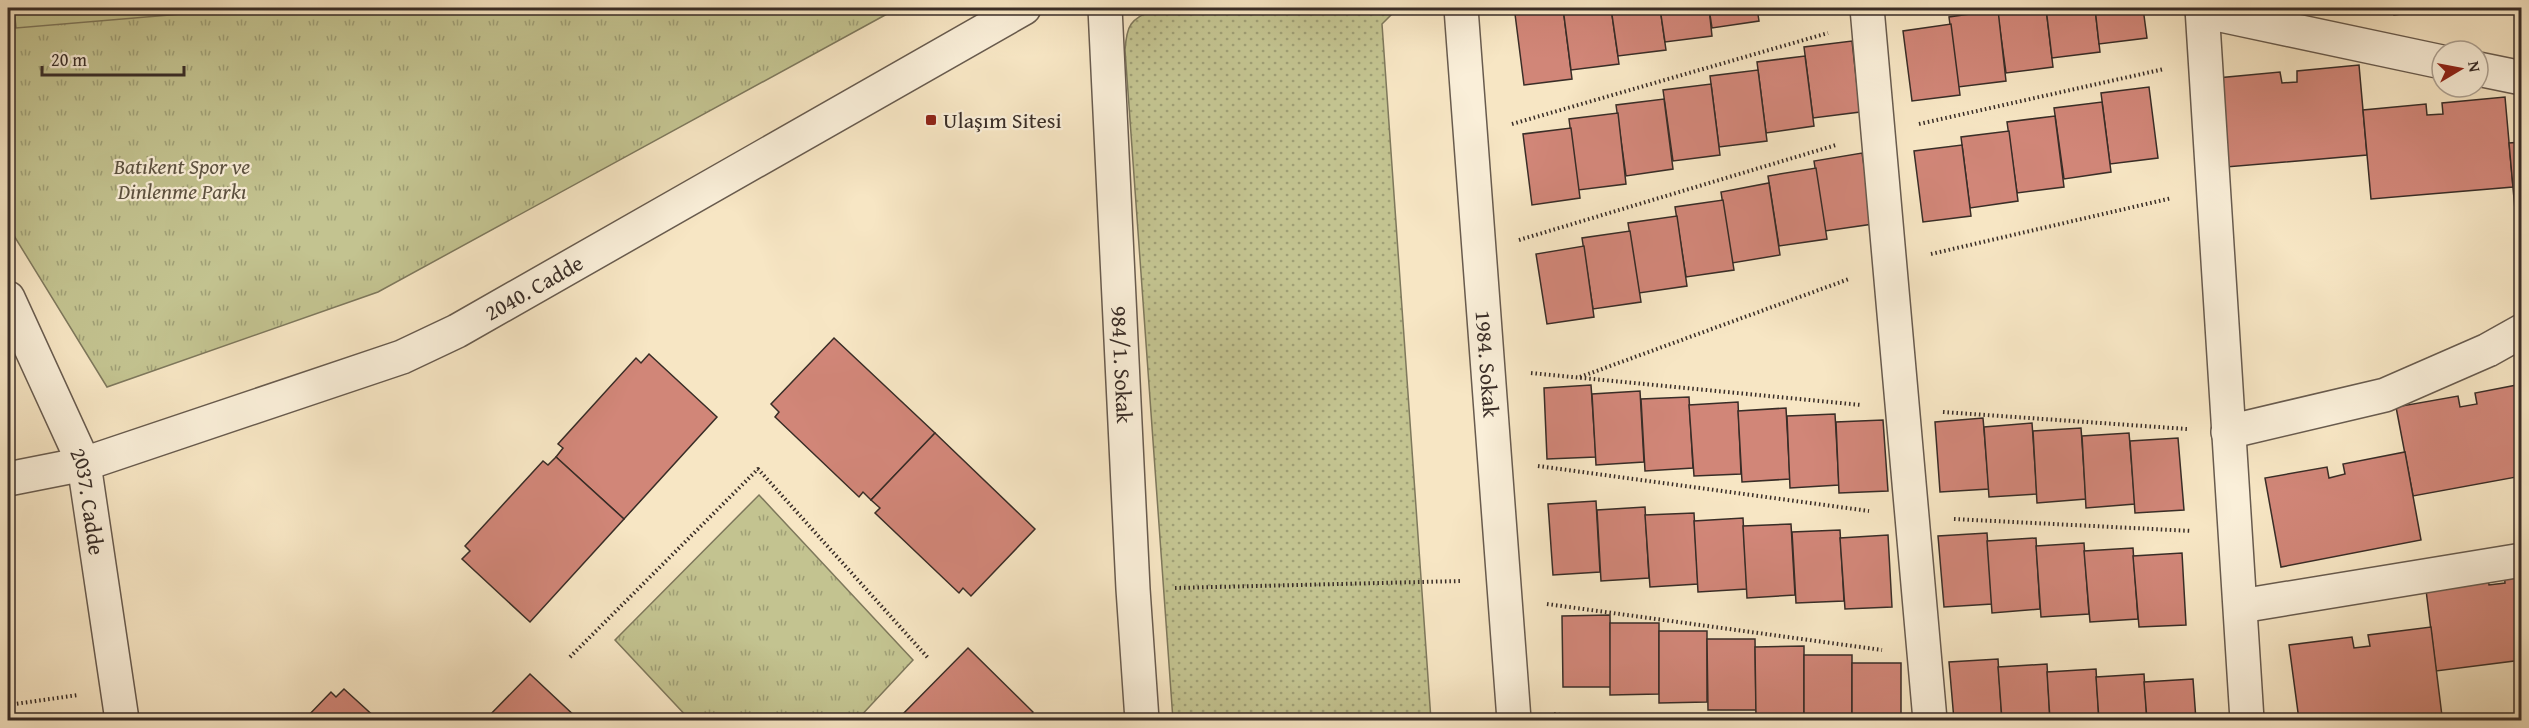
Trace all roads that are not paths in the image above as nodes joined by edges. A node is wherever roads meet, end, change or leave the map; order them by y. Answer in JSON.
{"nodes":[{"id":1,"x":1024,"y":8,"type":"edge"},
{"id":2,"x":1105,"y":8,"type":"edge"},
{"id":3,"x":1461,"y":8,"type":"edge"},
{"id":4,"x":2202,"y":9,"type":"edge"},
{"id":5,"x":1868,"y":15,"type":"edge"},
{"id":6,"x":2430,"y":59,"type":"edge"},
{"id":7,"x":2490,"y":71,"type":"edge"},
{"id":8,"x":2522,"y":78,"type":"edge"},
{"id":9,"x":8,"y":298,"type":"edge"},
{"id":10,"x":2522,"y":332,"type":"edge"},
{"id":11,"x":2228,"y":432,"type":"junction"},
{"id":12,"x":84,"y":464,"type":"junction"},
{"id":13,"x":8,"y":479,"type":"edge"},
{"id":14,"x":2522,"y":560,"type":"edge"},
{"id":15,"x":2241,"y":606,"type":"junction"},
{"id":16,"x":119,"y":705,"type":"edge"},
{"id":17,"x":1142,"y":720,"type":"edge"},
{"id":18,"x":1514,"y":720,"type":"edge"},
{"id":19,"x":1930,"y":720,"type":"edge"},
{"id":20,"x":2247,"y":720,"type":"edge"}],
"edges":[{"from":1,"to":12,"type":"street","name":"2040. Cadde"},
{"from":2,"to":17,"type":"street","name":"984/1. Sokak"},
{"from":3,"to":18,"type":"street","name":"1984. Sokak"},
{"from":4,"to":6,"type":"street"},
{"from":4,"to":11,"type":"street"},
{"from":5,"to":19,"type":"street"},
{"from":7,"to":8,"type":"street"},
{"from":9,"to":12,"type":"street","name":"2037. Cadde"},
{"from":10,"to":11,"type":"street"},
{"from":11,"to":15,"type":"street"},
{"from":12,"to":13,"type":"street","name":"2040. Cadde"},
{"from":12,"to":16,"type":"street","name":"2037. Cadde"},
{"from":14,"to":15,"type":"street"},
{"from":15,"to":20,"type":"street"}]}
